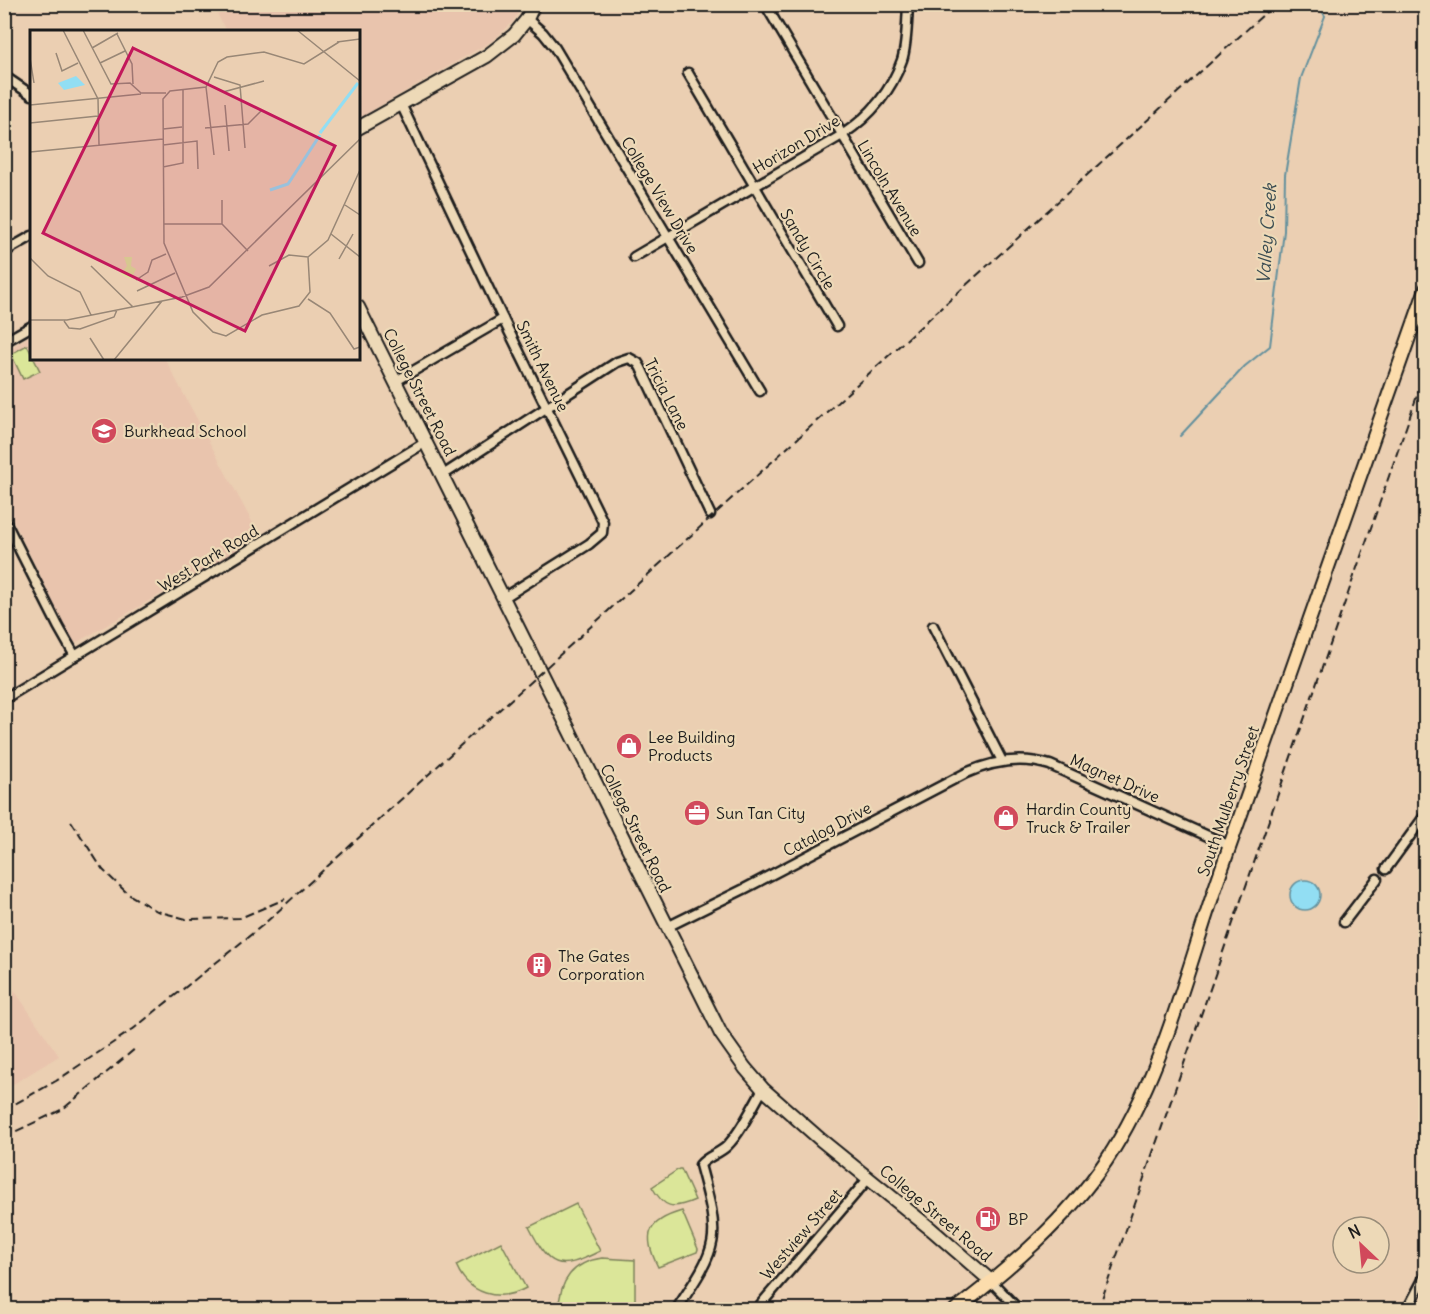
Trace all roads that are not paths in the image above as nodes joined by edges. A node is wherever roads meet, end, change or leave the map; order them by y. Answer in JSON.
{"nodes":[{"id":1,"x":534,"y":4,"type":"edge"},
{"id":2,"x":765,"y":4,"type":"edge"},
{"id":3,"x":908,"y":4,"type":"edge"},
{"id":4,"x":527,"y":20,"type":"junction"},
{"id":5,"x":688,"y":73,"type":"dead end"},
{"id":6,"x":4,"y":76,"type":"edge"},
{"id":7,"x":30,"y":94,"type":"edge"},
{"id":8,"x":401,"y":105,"type":"junction"},
{"id":9,"x":360,"y":127,"type":"edge"},
{"id":10,"x":842,"y":135,"type":"junction"},
{"id":11,"x":754,"y":187,"type":"junction"},
{"id":12,"x":30,"y":237,"type":"edge"},
{"id":13,"x":668,"y":238,"type":"junction"},
{"id":14,"x":4,"y":252,"type":"edge"},
{"id":15,"x":634,"y":257,"type":"dead end"},
{"id":16,"x":918,"y":263,"type":"dead end"},
{"id":17,"x":1425,"y":289,"type":"edge"},
{"id":18,"x":360,"y":311,"type":"edge"},
{"id":19,"x":503,"y":319,"type":"junction"},
{"id":20,"x":837,"y":326,"type":"dead end"},
{"id":21,"x":30,"y":327,"type":"edge"},
{"id":22,"x":4,"y":342,"type":"edge"},
{"id":23,"x":396,"y":381,"type":"junction"},
{"id":24,"x":760,"y":392,"type":"dead end"},
{"id":25,"x":547,"y":407,"type":"junction"},
{"id":26,"x":426,"y":442,"type":"junction"},
{"id":27,"x":443,"y":475,"type":"junction"},
{"id":28,"x":710,"y":514,"type":"dead end"},
{"id":29,"x":4,"y":519,"type":"edge"},
{"id":30,"x":503,"y":598,"type":"junction"},
{"id":31,"x":933,"y":626,"type":"dead end"},
{"id":32,"x":75,"y":656,"type":"junction"},
{"id":33,"x":4,"y":699,"type":"edge"},
{"id":34,"x":1002,"y":762,"type":"junction"},
{"id":35,"x":1425,"y":814,"type":"edge"},
{"id":36,"x":1230,"y":846,"type":"junction"},
{"id":37,"x":1386,"y":869,"type":"dead end"},
{"id":38,"x":1377,"y":879,"type":"dead end"},
{"id":39,"x":1344,"y":922,"type":"dead end"},
{"id":40,"x":667,"y":927,"type":"junction"},
{"id":41,"x":763,"y":1089,"type":"junction"},
{"id":42,"x":868,"y":1179,"type":"junction"},
{"id":43,"x":1425,"y":1274,"type":"edge"},
{"id":44,"x":991,"y":1281,"type":"junction"},
{"id":45,"x":676,"y":1310,"type":"edge"},
{"id":46,"x":756,"y":1310,"type":"edge"},
{"id":47,"x":955,"y":1310,"type":"edge"},
{"id":48,"x":1019,"y":1310,"type":"edge"},
{"id":49,"x":1407,"y":1310,"type":"edge"}],
"edges":[{"from":1,"to":4,"type":"street"},
{"from":2,"to":10,"type":"street","name":"Lincoln Avenue"},
{"from":3,"to":10,"type":"street","name":"Horizon Drive"},
{"from":4,"to":8,"type":"street"},
{"from":4,"to":13,"type":"street","name":"College View Drive"},
{"from":5,"to":11,"type":"street","name":"Sandy Circle"},
{"from":6,"to":7,"type":"street"},
{"from":8,"to":9,"type":"street"},
{"from":8,"to":19,"type":"street","name":"Smith Avenue"},
{"from":10,"to":11,"type":"street","name":"Horizon Drive"},
{"from":10,"to":16,"type":"street","name":"Lincoln Avenue"},
{"from":11,"to":13,"type":"street","name":"Horizon Drive"},
{"from":11,"to":20,"type":"street","name":"Sandy Circle"},
{"from":12,"to":14,"type":"street"},
{"from":13,"to":15,"type":"street","name":"Horizon Drive"},
{"from":13,"to":24,"type":"street","name":"College View Drive"},
{"from":17,"to":36,"type":"main road","name":"South Mulberry Street"},
{"from":18,"to":23,"type":"street","name":"College Street Road"},
{"from":19,"to":23,"type":"street"},
{"from":19,"to":25,"type":"street","name":"Smith Avenue"},
{"from":21,"to":22,"type":"street"},
{"from":23,"to":26,"type":"street","name":"College Street Road"},
{"from":25,"to":27,"type":"street","name":"Tricia Lane"},
{"from":25,"to":28,"type":"street","name":"Tricia Lane"},
{"from":25,"to":30,"type":"street","name":"Smith Avenue"},
{"from":26,"to":27,"type":"street","name":"College Street Road"},
{"from":26,"to":32,"type":"street","name":"West Park Road"},
{"from":27,"to":30,"type":"street","name":"College Street Road"},
{"from":29,"to":32,"type":"street"},
{"from":30,"to":40,"type":"street","name":"College Street Road"},
{"from":31,"to":34,"type":"street"},
{"from":32,"to":33,"type":"street","name":"West Park Road"},
{"from":34,"to":36,"type":"street","name":"Magnet Drive"},
{"from":34,"to":40,"type":"street","name":"Catalog Drive"},
{"from":35,"to":37,"type":"street"},
{"from":36,"to":44,"type":"main road","name":"South Mulberry Street"},
{"from":38,"to":39,"type":"street"},
{"from":40,"to":41,"type":"street","name":"College Street Road"},
{"from":41,"to":42,"type":"street","name":"College Street Road"},
{"from":41,"to":45,"type":"street"},
{"from":42,"to":44,"type":"street","name":"College Street Road"},
{"from":42,"to":46,"type":"street","name":"Westview Street"},
{"from":43,"to":49,"type":"street"},
{"from":44,"to":47,"type":"main road","name":"South Mulberry Street"},
{"from":44,"to":48,"type":"street"}]}
